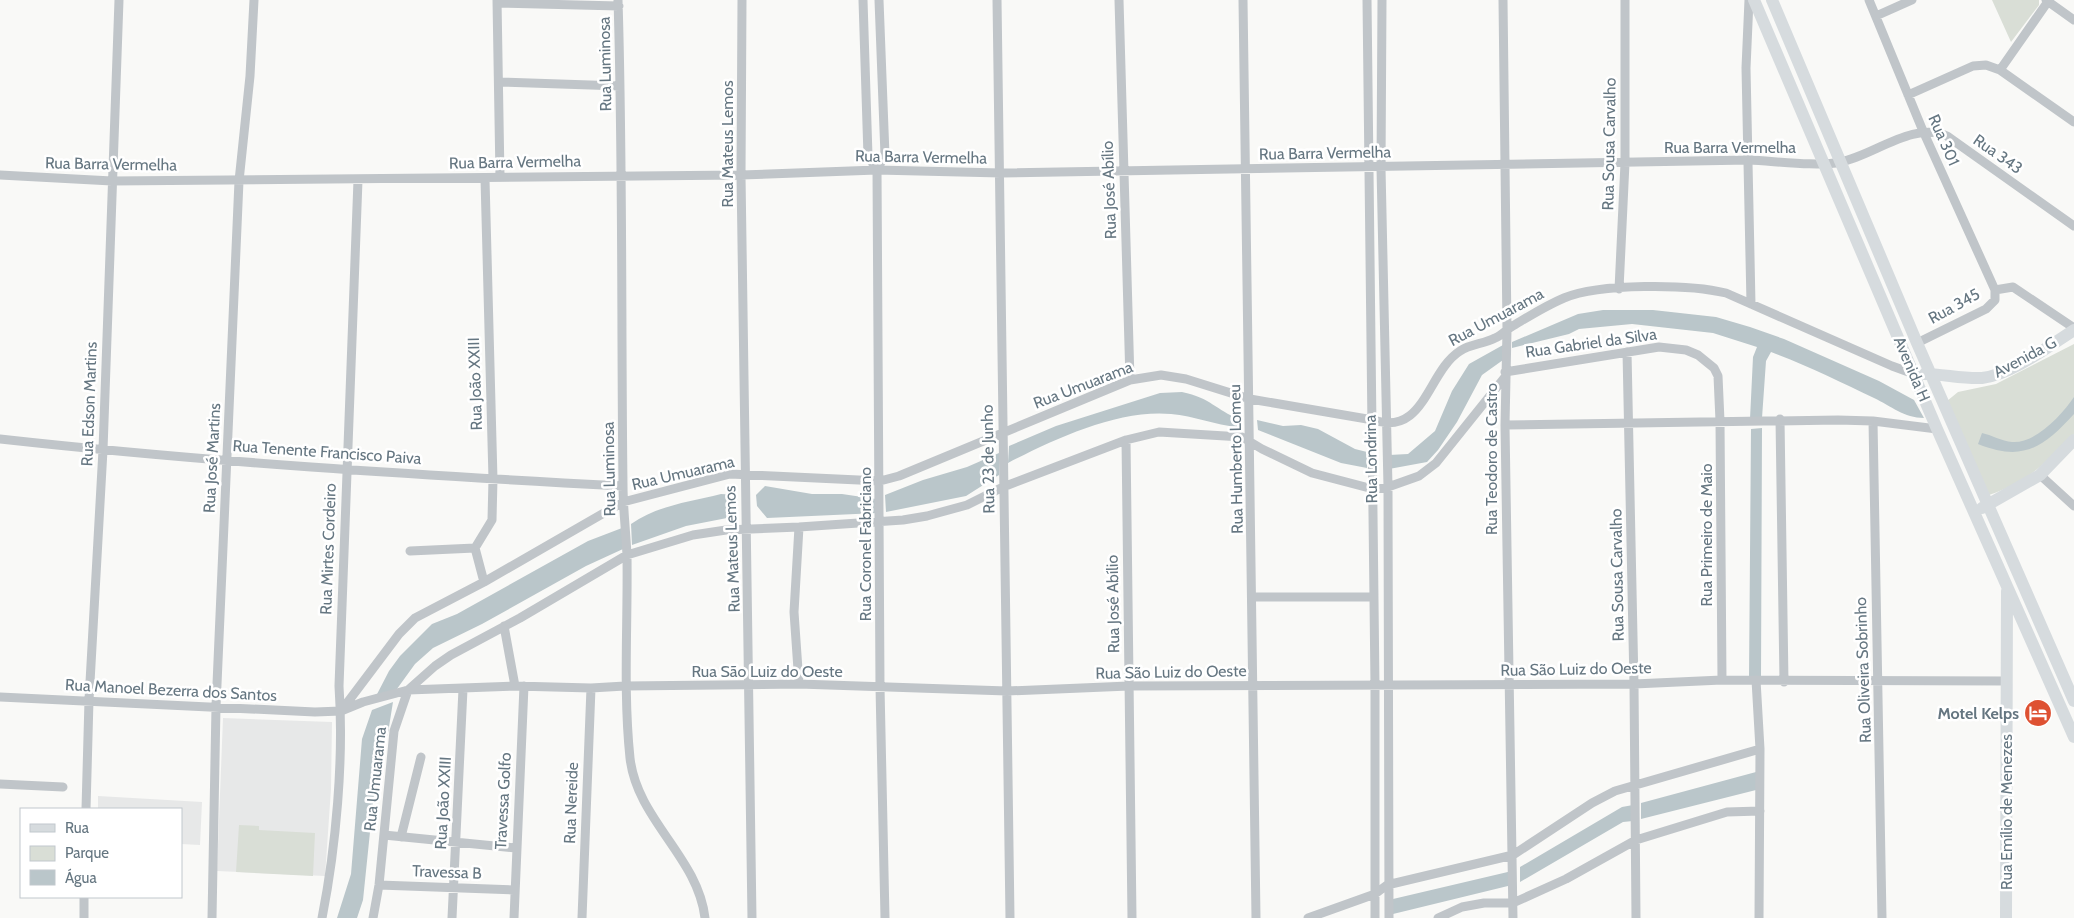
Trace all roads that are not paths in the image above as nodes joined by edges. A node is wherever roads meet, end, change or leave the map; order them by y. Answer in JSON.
{"nodes":[{"id":1,"x":119,"y":0,"type":"edge"},
{"id":2,"x":254,"y":0,"type":"edge"},
{"id":3,"x":742,"y":0,"type":"edge"},
{"id":4,"x":864,"y":0,"type":"edge"},
{"id":5,"x":879,"y":0,"type":"edge"},
{"id":6,"x":997,"y":0,"type":"edge"},
{"id":7,"x":1119,"y":0,"type":"edge"},
{"id":8,"x":1243,"y":0,"type":"edge"},
{"id":9,"x":1367,"y":0,"type":"edge"},
{"id":10,"x":1382,"y":0,"type":"edge"},
{"id":11,"x":1503,"y":0,"type":"edge"},
{"id":12,"x":1625,"y":0,"type":"edge"},
{"id":13,"x":1749,"y":0,"type":"edge"},
{"id":14,"x":1754,"y":0,"type":"edge"},
{"id":15,"x":1772,"y":0,"type":"edge"},
{"id":16,"x":1869,"y":0,"type":"edge"},
{"id":17,"x":1912,"y":0,"type":"edge"},
{"id":18,"x":2048,"y":1,"type":"edge"},
{"id":19,"x":497,"y":2,"type":"edge"},
{"id":20,"x":618,"y":3,"type":"edge"},
{"id":21,"x":1777,"y":13,"type":"junction"},
{"id":22,"x":1876,"y":16,"type":"junction"},
{"id":23,"x":1762,"y":20,"type":"junction"},
{"id":24,"x":2074,"y":20,"type":"edge"},
{"id":25,"x":2000,"y":70,"type":"junction"},
{"id":26,"x":500,"y":82,"type":"junction"},
{"id":27,"x":620,"y":86,"type":"junction"},
{"id":28,"x":1908,"y":95,"type":"junction"},
{"id":29,"x":2074,"y":122,"type":"edge"},
{"id":30,"x":1923,"y":131,"type":"junction"},
{"id":31,"x":1749,"y":160,"type":"junction"},
{"id":32,"x":1825,"y":162,"type":"junction"},
{"id":33,"x":1841,"y":162,"type":"junction"},
{"id":34,"x":1625,"y":163,"type":"junction"},
{"id":35,"x":1506,"y":165,"type":"junction"},
{"id":36,"x":1368,"y":168,"type":"junction"},
{"id":37,"x":1381,"y":168,"type":"junction"},
{"id":38,"x":877,"y":170,"type":"junction"},
{"id":39,"x":1246,"y":170,"type":"junction"},
{"id":40,"x":1123,"y":171,"type":"junction"},
{"id":41,"x":1001,"y":173,"type":"junction"},
{"id":42,"x":623,"y":175,"type":"junction"},
{"id":43,"x":741,"y":175,"type":"junction"},
{"id":44,"x":0,"y":176,"type":"edge"},
{"id":45,"x":500,"y":177,"type":"junction"},
{"id":46,"x":485,"y":179,"type":"junction"},
{"id":47,"x":358,"y":180,"type":"junction"},
{"id":48,"x":112,"y":181,"type":"junction"},
{"id":49,"x":239,"y":181,"type":"junction"},
{"id":50,"x":2074,"y":226,"type":"edge"},
{"id":51,"x":1619,"y":289,"type":"junction"},
{"id":52,"x":1996,"y":290,"type":"junction"},
{"id":53,"x":1751,"y":304,"type":"junction"},
{"id":54,"x":2074,"y":329,"type":"edge"},
{"id":55,"x":1507,"y":330,"type":"junction"},
{"id":56,"x":1917,"y":343,"type":"junction"},
{"id":57,"x":1371,"y":351,"type":"junction"},
{"id":58,"x":1384,"y":351,"type":"junction"},
{"id":59,"x":1627,"y":352,"type":"junction"},
{"id":60,"x":1505,"y":374,"type":"junction"},
{"id":61,"x":1914,"y":374,"type":"junction"},
{"id":62,"x":1931,"y":374,"type":"junction"},
{"id":63,"x":1130,"y":380,"type":"junction"},
{"id":64,"x":1719,"y":389,"type":"joint"},
{"id":65,"x":1250,"y":399,"type":"junction"},
{"id":66,"x":1780,"y":419,"type":"junction"},
{"id":67,"x":1373,"y":420,"type":"junction"},
{"id":68,"x":1720,"y":420,"type":"junction"},
{"id":69,"x":1873,"y":421,"type":"junction"},
{"id":70,"x":1386,"y":424,"type":"junction"},
{"id":71,"x":1629,"y":424,"type":"junction"},
{"id":72,"x":1505,"y":425,"type":"junction"},
{"id":73,"x":1937,"y":429,"type":"junction"},
{"id":74,"x":1002,"y":434,"type":"junction"},
{"id":75,"x":0,"y":439,"type":"edge"},
{"id":76,"x":1126,"y":440,"type":"junction"},
{"id":77,"x":2074,"y":440,"type":"edge"},
{"id":78,"x":1251,"y":442,"type":"junction"},
{"id":79,"x":103,"y":450,"type":"junction"},
{"id":80,"x":227,"y":460,"type":"junction"},
{"id":81,"x":346,"y":469,"type":"junction"},
{"id":82,"x":745,"y":474,"type":"junction"},
{"id":83,"x":2040,"y":475,"type":"junction"},
{"id":84,"x":493,"y":479,"type":"junction"},
{"id":85,"x":880,"y":481,"type":"junction"},
{"id":86,"x":623,"y":486,"type":"junction"},
{"id":87,"x":1004,"y":487,"type":"junction"},
{"id":88,"x":1388,"y":487,"type":"junction"},
{"id":89,"x":1373,"y":489,"type":"junction"},
{"id":90,"x":623,"y":502,"type":"junction"},
{"id":91,"x":1989,"y":504,"type":"junction"},
{"id":92,"x":2074,"y":506,"type":"edge"},
{"id":93,"x":1974,"y":512,"type":"junction"},
{"id":94,"x":879,"y":522,"type":"junction"},
{"id":95,"x":799,"y":527,"type":"junction"},
{"id":96,"x":748,"y":528,"type":"junction"},
{"id":97,"x":475,"y":548,"type":"junction"},
{"id":98,"x":410,"y":551,"type":"dead end"},
{"id":99,"x":627,"y":555,"type":"junction"},
{"id":100,"x":484,"y":582,"type":"junction"},
{"id":101,"x":2008,"y":586,"type":"junction"},
{"id":102,"x":1254,"y":597,"type":"junction"},
{"id":103,"x":1374,"y":597,"type":"junction"},
{"id":104,"x":504,"y":626,"type":"junction"},
{"id":105,"x":1722,"y":680,"type":"junction"},
{"id":106,"x":1756,"y":680,"type":"junction"},
{"id":107,"x":1878,"y":681,"type":"junction"},
{"id":108,"x":2006,"y":681,"type":"junction"},
{"id":109,"x":1784,"y":682,"type":"junction"},
{"id":110,"x":799,"y":684,"type":"junction"},
{"id":111,"x":1508,"y":684,"type":"junction"},
{"id":112,"x":1634,"y":684,"type":"junction"},
{"id":113,"x":750,"y":685,"type":"junction"},
{"id":114,"x":1255,"y":685,"type":"junction"},
{"id":115,"x":1388,"y":685,"type":"junction"},
{"id":116,"x":519,"y":686,"type":"junction"},
{"id":117,"x":625,"y":686,"type":"junction"},
{"id":118,"x":1129,"y":686,"type":"junction"},
{"id":119,"x":1376,"y":686,"type":"junction"},
{"id":120,"x":880,"y":687,"type":"junction"},
{"id":121,"x":591,"y":688,"type":"junction"},
{"id":122,"x":463,"y":689,"type":"junction"},
{"id":123,"x":408,"y":690,"type":"junction"},
{"id":124,"x":1007,"y":691,"type":"junction"},
{"id":125,"x":0,"y":697,"type":"edge"},
{"id":126,"x":89,"y":700,"type":"junction"},
{"id":127,"x":2074,"y":701,"type":"edge"},
{"id":128,"x":216,"y":707,"type":"junction"},
{"id":129,"x":341,"y":711,"type":"junction"},
{"id":130,"x":2074,"y":737,"type":"edge"},
{"id":131,"x":1760,"y":749,"type":"junction"},
{"id":132,"x":421,"y":756,"type":"dead end"},
{"id":133,"x":0,"y":784,"type":"edge"},
{"id":134,"x":1634,"y":784,"type":"junction"},
{"id":135,"x":63,"y":787,"type":"dead end"},
{"id":136,"x":86,"y":808,"type":"edge"},
{"id":137,"x":1760,"y":811,"type":"junction"},
{"id":138,"x":384,"y":835,"type":"junction"},
{"id":139,"x":401,"y":837,"type":"junction"},
{"id":140,"x":1636,"y":840,"type":"junction"},
{"id":141,"x":456,"y":843,"type":"junction"},
{"id":142,"x":516,"y":848,"type":"junction"},
{"id":143,"x":1514,"y":855,"type":"junction"},
{"id":144,"x":379,"y":885,"type":"junction"},
{"id":145,"x":1387,"y":885,"type":"junction"},
{"id":146,"x":454,"y":888,"type":"junction"},
{"id":147,"x":514,"y":890,"type":"junction"},
{"id":148,"x":1374,"y":894,"type":"junction"},
{"id":149,"x":84,"y":898,"type":"edge"},
{"id":150,"x":1513,"y":903,"type":"junction"},
{"id":151,"x":84,"y":918,"type":"edge"},
{"id":152,"x":212,"y":918,"type":"edge"},
{"id":153,"x":322,"y":918,"type":"edge"},
{"id":154,"x":373,"y":918,"type":"edge"},
{"id":155,"x":452,"y":918,"type":"edge"},
{"id":156,"x":514,"y":918,"type":"edge"},
{"id":157,"x":582,"y":918,"type":"edge"},
{"id":158,"x":705,"y":918,"type":"edge"},
{"id":159,"x":752,"y":918,"type":"edge"},
{"id":160,"x":884,"y":918,"type":"edge"},
{"id":161,"x":1010,"y":918,"type":"edge"},
{"id":162,"x":1132,"y":918,"type":"edge"},
{"id":163,"x":1256,"y":918,"type":"edge"},
{"id":164,"x":1308,"y":918,"type":"edge"},
{"id":165,"x":1375,"y":918,"type":"edge"},
{"id":166,"x":1389,"y":918,"type":"edge"},
{"id":167,"x":1438,"y":918,"type":"edge"},
{"id":168,"x":1513,"y":918,"type":"edge"},
{"id":169,"x":1636,"y":918,"type":"edge"},
{"id":170,"x":1759,"y":918,"type":"edge"},
{"id":171,"x":1882,"y":918,"type":"edge"},
{"id":172,"x":2006,"y":918,"type":"edge"}],
"edges":[{"from":1,"to":48,"type":"street","name":"Rua Edson Martins"},
{"from":2,"to":49,"type":"street","name":"Rua José Martins"},
{"from":3,"to":43,"type":"street","name":"Rua Mateus Lemos"},
{"from":4,"to":38,"type":"street","name":"Rua Coronel Fabriciano"},
{"from":5,"to":38,"type":"street","name":"Rua Coronel Fabriciano"},
{"from":6,"to":41,"type":"street","name":"Rua 23 de Junho"},
{"from":7,"to":40,"type":"street","name":"Rua José Abílio"},
{"from":8,"to":39,"type":"street","name":"Rua Humberto Lomeu"},
{"from":9,"to":36,"type":"street","name":"Rua Londrina"},
{"from":10,"to":37,"type":"street","name":"Rua Londrina"},
{"from":11,"to":35,"type":"street","name":"Rua Teodoro de Castro"},
{"from":12,"to":34,"type":"street","name":"Rua Sousa Carvalho"},
{"from":13,"to":31,"type":"street"},
{"from":14,"to":23,"type":"street","name":"Avenida H"},
{"from":15,"to":21,"type":"street","name":"Avenida H"},
{"from":16,"to":22,"type":"street","name":"Rua 301"},
{"from":17,"to":22,"type":"street"},
{"from":18,"to":24,"type":"street"},
{"from":18,"to":25,"type":"street"},
{"from":19,"to":20,"type":"street"},
{"from":19,"to":26,"type":"street"},
{"from":20,"to":27,"type":"street","name":"Rua Luminosa"},
{"from":21,"to":23,"type":"street"},
{"from":21,"to":33,"type":"street","name":"Avenida H"},
{"from":22,"to":28,"type":"street","name":"Rua 301"},
{"from":23,"to":32,"type":"street","name":"Avenida H"},
{"from":25,"to":28,"type":"street"},
{"from":25,"to":29,"type":"street"},
{"from":26,"to":27,"type":"street"},
{"from":26,"to":45,"type":"street"},
{"from":27,"to":42,"type":"street","name":"Rua Luminosa"},
{"from":28,"to":30,"type":"street","name":"Rua 301"},
{"from":30,"to":33,"type":"street"},
{"from":30,"to":50,"type":"street","name":"Rua 343"},
{"from":30,"to":52,"type":"street","name":"Rua 301"},
{"from":31,"to":32,"type":"street","name":"Rua Barra Vermelha"},
{"from":31,"to":34,"type":"street","name":"Rua Barra Vermelha"},
{"from":31,"to":53,"type":"street"},
{"from":32,"to":33,"type":"street","name":"Rua Barra Vermelha"},
{"from":32,"to":61,"type":"street","name":"Avenida H"},
{"from":33,"to":56,"type":"street","name":"Avenida H"},
{"from":34,"to":35,"type":"street","name":"Rua Barra Vermelha"},
{"from":34,"to":51,"type":"street","name":"Rua Sousa Carvalho"},
{"from":35,"to":37,"type":"street","name":"Rua Barra Vermelha"},
{"from":35,"to":55,"type":"street","name":"Rua Teodoro de Castro"},
{"from":36,"to":37,"type":"street","name":"Rua Barra Vermelha"},
{"from":36,"to":39,"type":"street","name":"Rua Barra Vermelha"},
{"from":36,"to":57,"type":"street","name":"Rua Londrina"},
{"from":37,"to":58,"type":"street","name":"Rua Londrina"},
{"from":38,"to":41,"type":"street","name":"Rua Barra Vermelha"},
{"from":38,"to":43,"type":"street","name":"Rua Barra Vermelha"},
{"from":38,"to":85,"type":"street","name":"Rua Coronel Fabriciano"},
{"from":39,"to":40,"type":"street","name":"Rua Barra Vermelha"},
{"from":39,"to":65,"type":"street","name":"Rua Humberto Lomeu"},
{"from":40,"to":41,"type":"street","name":"Rua Barra Vermelha"},
{"from":40,"to":63,"type":"street","name":"Rua José Abílio"},
{"from":41,"to":74,"type":"street","name":"Rua 23 de Junho"},
{"from":42,"to":43,"type":"street","name":"Rua Barra Vermelha"},
{"from":42,"to":45,"type":"street","name":"Rua Barra Vermelha"},
{"from":42,"to":86,"type":"street","name":"Rua Luminosa"},
{"from":43,"to":82,"type":"street","name":"Rua Mateus Lemos"},
{"from":44,"to":48,"type":"street","name":"Rua Barra Vermelha"},
{"from":45,"to":46,"type":"street","name":"Rua Barra Vermelha"},
{"from":46,"to":47,"type":"street","name":"Rua Barra Vermelha"},
{"from":46,"to":84,"type":"street","name":"Rua João XXIII"},
{"from":47,"to":49,"type":"street","name":"Rua Barra Vermelha"},
{"from":47,"to":81,"type":"street","name":"Rua Mirtes Cordeiro"},
{"from":48,"to":49,"type":"street","name":"Rua Barra Vermelha"},
{"from":48,"to":79,"type":"street","name":"Rua Edson Martins"},
{"from":49,"to":80,"type":"street","name":"Rua José Martins"},
{"from":51,"to":53,"type":"street","name":"Rua Umuarama"},
{"from":51,"to":55,"type":"street","name":"Rua Umuarama"},
{"from":52,"to":54,"type":"street","name":"Rua 345"},
{"from":52,"to":56,"type":"street","name":"Rua 345"},
{"from":53,"to":61,"type":"street","name":"Rua Umuarama"},
{"from":54,"to":62,"type":"street","name":"Avenida G"},
{"from":55,"to":60,"type":"street","name":"Rua Teodoro de Castro"},
{"from":55,"to":70,"type":"street","name":"Rua Umuarama"},
{"from":56,"to":62,"type":"street","name":"Avenida H"},
{"from":57,"to":58,"type":"street"},
{"from":57,"to":67,"type":"street","name":"Rua Londrina"},
{"from":58,"to":70,"type":"street","name":"Rua Londrina"},
{"from":59,"to":60,"type":"street","name":"Rua Gabriel da Silva"},
{"from":59,"to":64,"type":"street","name":"Rua Gabriel da Silva"},
{"from":59,"to":71,"type":"street","name":"Rua Sousa Carvalho"},
{"from":60,"to":72,"type":"street","name":"Rua Teodoro de Castro"},
{"from":60,"to":88,"type":"street","name":"Rua Umuarama"},
{"from":61,"to":62,"type":"street","name":"Avenida G"},
{"from":61,"to":73,"type":"street","name":"Avenida H"},
{"from":62,"to":91,"type":"street","name":"Avenida H"},
{"from":63,"to":65,"type":"street","name":"Rua Umuarama"},
{"from":63,"to":74,"type":"street","name":"Rua Umuarama"},
{"from":64,"to":68,"type":"street","name":"Rua Primeiro de Maio"},
{"from":65,"to":67,"type":"street","name":"Rua Umuarama"},
{"from":65,"to":78,"type":"street","name":"Rua Humberto Lomeu"},
{"from":66,"to":68,"type":"street"},
{"from":66,"to":69,"type":"street"},
{"from":66,"to":109,"type":"street"},
{"from":67,"to":70,"type":"street","name":"Rua Umuarama"},
{"from":67,"to":89,"type":"street","name":"Rua Londrina"},
{"from":68,"to":71,"type":"street"},
{"from":68,"to":105,"type":"street","name":"Rua Primeiro de Maio"},
{"from":69,"to":73,"type":"street"},
{"from":69,"to":107,"type":"street","name":"Rua Oliveira Sobrinho"},
{"from":70,"to":88,"type":"street","name":"Rua Londrina"},
{"from":71,"to":72,"type":"street"},
{"from":71,"to":112,"type":"street","name":"Rua Sousa Carvalho"},
{"from":72,"to":111,"type":"street","name":"Rua Teodoro de Castro"},
{"from":73,"to":93,"type":"street","name":"Avenida H"},
{"from":74,"to":85,"type":"street","name":"Rua Umuarama"},
{"from":74,"to":87,"type":"street","name":"Rua 23 de Junho"},
{"from":75,"to":79,"type":"street","name":"Rua Tenente Francisco Paiva"},
{"from":76,"to":78,"type":"street","name":"Rua Umuarama"},
{"from":76,"to":87,"type":"street","name":"Rua Umuarama"},
{"from":76,"to":118,"type":"street","name":"Rua José Abílio"},
{"from":77,"to":83,"type":"street"},
{"from":78,"to":89,"type":"street","name":"Rua Umuarama"},
{"from":78,"to":102,"type":"street","name":"Rua Humberto Lomeu"},
{"from":79,"to":80,"type":"street","name":"Rua Tenente Francisco Paiva"},
{"from":79,"to":126,"type":"street","name":"Rua Edson Martins"},
{"from":80,"to":81,"type":"street","name":"Rua Tenente Francisco Paiva"},
{"from":80,"to":128,"type":"street","name":"Rua José Martins"},
{"from":81,"to":84,"type":"street","name":"Rua Tenente Francisco Paiva"},
{"from":81,"to":129,"type":"street","name":"Rua Mirtes Cordeiro"},
{"from":82,"to":85,"type":"street","name":"Rua Umuarama"},
{"from":82,"to":90,"type":"street","name":"Rua Umuarama"},
{"from":82,"to":96,"type":"street","name":"Rua Mateus Lemos"},
{"from":83,"to":91,"type":"street"},
{"from":83,"to":92,"type":"street"},
{"from":84,"to":86,"type":"street","name":"Rua Tenente Francisco Paiva"},
{"from":84,"to":97,"type":"street","name":"Rua João XXIII"},
{"from":85,"to":94,"type":"street","name":"Rua Coronel Fabriciano"},
{"from":86,"to":90,"type":"street","name":"Rua Luminosa"},
{"from":87,"to":94,"type":"street","name":"Rua Umuarama"},
{"from":87,"to":124,"type":"street","name":"Rua 23 de Junho"},
{"from":88,"to":89,"type":"street","name":"Rua Umuarama"},
{"from":88,"to":115,"type":"street","name":"Rua Londrina"},
{"from":89,"to":103,"type":"street","name":"Rua Londrina"},
{"from":90,"to":99,"type":"street","name":"Rua Luminosa"},
{"from":90,"to":100,"type":"street","name":"Rua Umuarama"},
{"from":91,"to":93,"type":"street"},
{"from":91,"to":127,"type":"street","name":"Avenida H"},
{"from":93,"to":101,"type":"street","name":"Avenida H"},
{"from":94,"to":95,"type":"street","name":"Rua Umuarama"},
{"from":94,"to":120,"type":"street","name":"Rua Coronel Fabriciano"},
{"from":95,"to":96,"type":"street","name":"Rua Umuarama"},
{"from":95,"to":110,"type":"street"},
{"from":96,"to":99,"type":"street","name":"Rua Umuarama"},
{"from":96,"to":113,"type":"street","name":"Rua Mateus Lemos"},
{"from":97,"to":98,"type":"street"},
{"from":97,"to":100,"type":"street"},
{"from":99,"to":104,"type":"street","name":"Rua Umuarama"},
{"from":99,"to":117,"type":"street","name":"Rua Luminosa"},
{"from":100,"to":129,"type":"street","name":"Rua Umuarama"},
{"from":101,"to":108,"type":"street","name":"Rua Emílio de Menezes"},
{"from":101,"to":130,"type":"street","name":"Avenida H"},
{"from":102,"to":103,"type":"street"},
{"from":102,"to":114,"type":"street","name":"Rua Humberto Lomeu"},
{"from":103,"to":119,"type":"street","name":"Rua Londrina"},
{"from":104,"to":116,"type":"street","name":"Travessa Golfo"},
{"from":104,"to":123,"type":"street","name":"Rua Umuarama"},
{"from":105,"to":106,"type":"street","name":"Rua São Luiz do Oeste"},
{"from":105,"to":112,"type":"street","name":"Rua São Luiz do Oeste"},
{"from":106,"to":109,"type":"street","name":"Rua São Luiz do Oeste"},
{"from":106,"to":131,"type":"street"},
{"from":107,"to":108,"type":"street","name":"Rua São Luiz do Oeste"},
{"from":107,"to":109,"type":"street","name":"Rua São Luiz do Oeste"},
{"from":107,"to":171,"type":"street","name":"Rua Oliveira Sobrinho"},
{"from":108,"to":172,"type":"street","name":"Rua Emílio de Menezes"},
{"from":110,"to":113,"type":"street","name":"Rua São Luiz do Oeste"},
{"from":110,"to":120,"type":"street","name":"Rua São Luiz do Oeste"},
{"from":111,"to":112,"type":"street","name":"Rua São Luiz do Oeste"},
{"from":111,"to":115,"type":"street","name":"Rua São Luiz do Oeste"},
{"from":111,"to":143,"type":"street","name":"Rua Teodoro de Castro"},
{"from":112,"to":134,"type":"street","name":"Rua Sousa Carvalho"},
{"from":113,"to":117,"type":"street","name":"Rua São Luiz do Oeste"},
{"from":113,"to":159,"type":"street","name":"Rua Mateus Lemos"},
{"from":114,"to":118,"type":"street","name":"Rua São Luiz do Oeste"},
{"from":114,"to":119,"type":"street","name":"Rua São Luiz do Oeste"},
{"from":114,"to":163,"type":"street","name":"Rua Humberto Lomeu"},
{"from":115,"to":119,"type":"street","name":"Rua São Luiz do Oeste"},
{"from":115,"to":145,"type":"street","name":"Rua Londrina"},
{"from":116,"to":121,"type":"street","name":"Rua São Luiz do Oeste"},
{"from":116,"to":122,"type":"street","name":"Rua São Luiz do Oeste"},
{"from":116,"to":142,"type":"street","name":"Travessa Golfo"},
{"from":117,"to":121,"type":"street","name":"Rua São Luiz do Oeste"},
{"from":117,"to":158,"type":"street","name":"Rua Luminosa"},
{"from":118,"to":124,"type":"street","name":"Rua São Luiz do Oeste"},
{"from":118,"to":162,"type":"street","name":"Rua José Abílio"},
{"from":119,"to":148,"type":"street","name":"Rua Londrina"},
{"from":120,"to":124,"type":"street","name":"Rua São Luiz do Oeste"},
{"from":120,"to":160,"type":"street","name":"Rua Coronel Fabriciano"},
{"from":121,"to":157,"type":"street","name":"Rua Nereide"},
{"from":122,"to":123,"type":"street","name":"Rua São Luiz do Oeste"},
{"from":122,"to":141,"type":"street","name":"Rua João XXIII"},
{"from":123,"to":129,"type":"street","name":"Rua São Luiz do Oeste"},
{"from":123,"to":138,"type":"street","name":"Rua Umuarama"},
{"from":124,"to":161,"type":"street","name":"Rua 23 de Junho"},
{"from":125,"to":126,"type":"street","name":"Rua Manoel Bezerra dos Santos"},
{"from":126,"to":128,"type":"street","name":"Rua Manoel Bezerra dos Santos"},
{"from":126,"to":136,"type":"street","name":"Rua Edson Martins"},
{"from":128,"to":129,"type":"street","name":"Rua Manoel Bezerra dos Santos"},
{"from":128,"to":152,"type":"street","name":"Rua José Martins"},
{"from":129,"to":153,"type":"street","name":"Rua Mirtes Cordeiro"},
{"from":131,"to":134,"type":"street"},
{"from":131,"to":137,"type":"street"},
{"from":132,"to":139,"type":"street"},
{"from":133,"to":135,"type":"street"},
{"from":134,"to":140,"type":"street","name":"Rua Sousa Carvalho"},
{"from":134,"to":143,"type":"street"},
{"from":137,"to":140,"type":"street"},
{"from":137,"to":170,"type":"street"},
{"from":138,"to":139,"type":"street"},
{"from":138,"to":144,"type":"street","name":"Rua Umuarama"},
{"from":139,"to":141,"type":"street"},
{"from":140,"to":150,"type":"street"},
{"from":140,"to":169,"type":"street","name":"Rua Sousa Carvalho"},
{"from":141,"to":142,"type":"street"},
{"from":141,"to":146,"type":"street","name":"Rua João XXIII"},
{"from":142,"to":147,"type":"street","name":"Travessa Golfo"},
{"from":143,"to":145,"type":"street"},
{"from":143,"to":150,"type":"street","name":"Rua Teodoro de Castro"},
{"from":144,"to":146,"type":"street","name":"Travessa B"},
{"from":144,"to":154,"type":"street","name":"Rua Umuarama"},
{"from":145,"to":148,"type":"street"},
{"from":145,"to":166,"type":"street","name":"Rua Londrina"},
{"from":146,"to":147,"type":"street","name":"Travessa B"},
{"from":146,"to":155,"type":"street","name":"Rua João XXIII"},
{"from":147,"to":156,"type":"street","name":"Travessa Golfo"},
{"from":148,"to":164,"type":"street"},
{"from":148,"to":165,"type":"street","name":"Rua Londrina"},
{"from":149,"to":151,"type":"street"},
{"from":150,"to":167,"type":"street"},
{"from":150,"to":168,"type":"street","name":"Rua Teodoro de Castro"}]}
